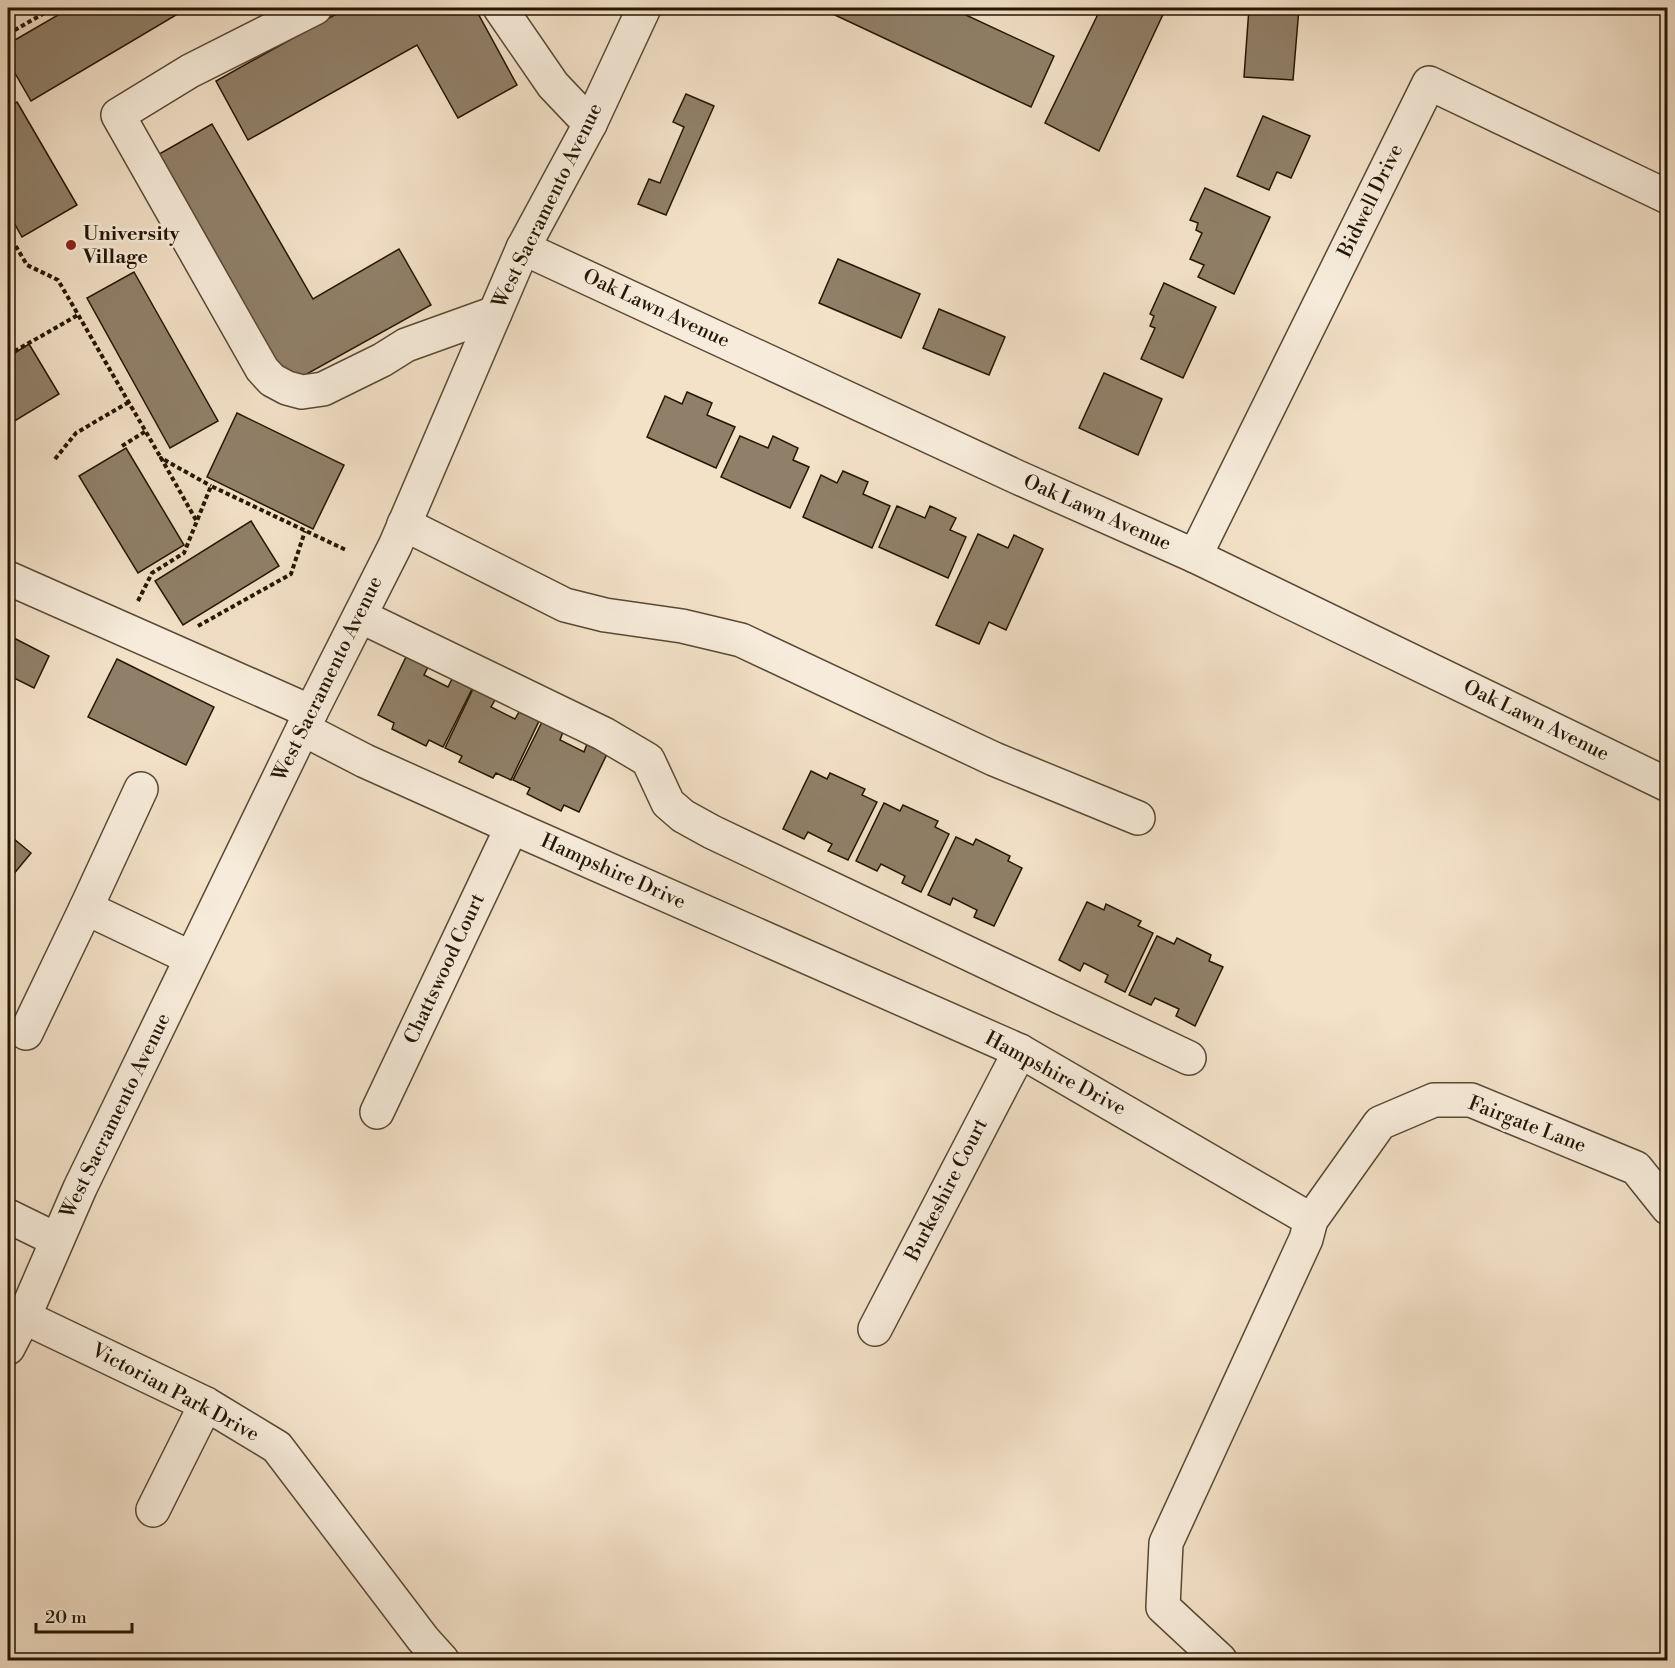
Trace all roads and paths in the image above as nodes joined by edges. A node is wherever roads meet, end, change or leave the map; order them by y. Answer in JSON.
{"nodes":[{"id":1,"x":53,"y":8,"type":"edge"},
{"id":2,"x":315,"y":8,"type":"edge"},
{"id":3,"x":500,"y":8,"type":"edge"},
{"id":4,"x":644,"y":8,"type":"edge"},
{"id":5,"x":8,"y":34,"type":"edge"},
{"id":6,"x":590,"y":124,"type":"junction"},
{"id":7,"x":1668,"y":197,"type":"edge"},
{"id":8,"x":8,"y":233,"type":"edge"},
{"id":9,"x":523,"y":248,"type":"junction"},
{"id":10,"x":495,"y":313,"type":"junction"},
{"id":11,"x":78,"y":315,"type":"junction"},
{"id":12,"x":8,"y":355,"type":"edge"},
{"id":13,"x":129,"y":402,"type":"junction"},
{"id":14,"x":146,"y":431,"type":"junction"},
{"id":15,"x":122,"y":446,"type":"dead end"},
{"id":16,"x":161,"y":458,"type":"junction"},
{"id":17,"x":55,"y":459,"type":"dead end"},
{"id":18,"x":211,"y":486,"type":"junction"},
{"id":19,"x":197,"y":520,"type":"junction"},
{"id":20,"x":404,"y":524,"type":"junction"},
{"id":21,"x":305,"y":531,"type":"junction"},
{"id":22,"x":346,"y":550,"type":"dead end"},
{"id":23,"x":1195,"y":556,"type":"junction"},
{"id":24,"x":8,"y":578,"type":"edge"},
{"id":25,"x":360,"y":616,"type":"junction"},
{"id":26,"x":125,"y":618,"type":"junction"},
{"id":27,"x":195,"y":628,"type":"dead end"},
{"id":28,"x":307,"y":721,"type":"junction"},
{"id":29,"x":1668,"y":785,"type":"edge"},
{"id":30,"x":141,"y":789,"type":"dead end"},
{"id":31,"x":1138,"y":818,"type":"dead end"},
{"id":32,"x":512,"y":827,"type":"junction"},
{"id":33,"x":86,"y":908,"type":"junction"},
{"id":34,"x":191,"y":958,"type":"junction"},
{"id":35,"x":26,"y":1033,"type":"dead end"},
{"id":36,"x":1020,"y":1051,"type":"junction"},
{"id":37,"x":1189,"y":1058,"type":"dead end"},
{"id":38,"x":377,"y":1112,"type":"dead end"},
{"id":39,"x":1668,"y":1208,"type":"edge"},
{"id":40,"x":8,"y":1216,"type":"edge"},
{"id":41,"x":1311,"y":1220,"type":"junction"},
{"id":42,"x":57,"y":1240,"type":"junction"},
{"id":43,"x":24,"y":1317,"type":"junction"},
{"id":44,"x":875,"y":1329,"type":"dead end"},
{"id":45,"x":8,"y":1348,"type":"edge"},
{"id":46,"x":206,"y":1404,"type":"junction"},
{"id":47,"x":153,"y":1510,"type":"dead end"},
{"id":48,"x":442,"y":1660,"type":"edge"},
{"id":49,"x":1220,"y":1660,"type":"edge"}],
"edges":[{"from":1,"to":5,"type":"path"},
{"from":2,"to":10,"type":"street"},
{"from":3,"to":6,"type":"street"},
{"from":4,"to":6,"type":"street","name":"West Sacramento Avenue"},
{"from":6,"to":9,"type":"street","name":"West Sacramento Avenue"},
{"from":7,"to":23,"type":"street","name":"Bidwell Drive"},
{"from":8,"to":11,"type":"path"},
{"from":9,"to":10,"type":"street","name":"West Sacramento Avenue"},
{"from":9,"to":23,"type":"street","name":"Oak Lawn Avenue"},
{"from":10,"to":20,"type":"street","name":"West Sacramento Avenue"},
{"from":11,"to":12,"type":"path"},
{"from":11,"to":13,"type":"path"},
{"from":13,"to":14,"type":"path"},
{"from":13,"to":17,"type":"path"},
{"from":14,"to":15,"type":"path"},
{"from":14,"to":16,"type":"path"},
{"from":16,"to":18,"type":"path"},
{"from":16,"to":19,"type":"path"},
{"from":18,"to":19,"type":"path"},
{"from":18,"to":21,"type":"path"},
{"from":19,"to":26,"type":"path"},
{"from":20,"to":25,"type":"street","name":"West Sacramento Avenue"},
{"from":20,"to":31,"type":"street"},
{"from":21,"to":22,"type":"path"},
{"from":21,"to":27,"type":"path"},
{"from":23,"to":29,"type":"street","name":"Oak Lawn Avenue"},
{"from":24,"to":26,"type":"street","name":"Hampshire Drive"},
{"from":25,"to":28,"type":"street","name":"West Sacramento Avenue"},
{"from":25,"to":37,"type":"street"},
{"from":26,"to":28,"type":"street","name":"Hampshire Drive"},
{"from":28,"to":32,"type":"street","name":"Hampshire Drive"},
{"from":28,"to":34,"type":"street","name":"West Sacramento Avenue"},
{"from":30,"to":33,"type":"street"},
{"from":32,"to":36,"type":"street","name":"Hampshire Drive"},
{"from":32,"to":38,"type":"street","name":"Chattswood Court"},
{"from":33,"to":34,"type":"street"},
{"from":33,"to":35,"type":"street"},
{"from":34,"to":42,"type":"street","name":"West Sacramento Avenue"},
{"from":36,"to":41,"type":"street","name":"Hampshire Drive"},
{"from":36,"to":44,"type":"street","name":"Burkeshire Court"},
{"from":39,"to":41,"type":"street","name":"Fairgate Lane"},
{"from":40,"to":42,"type":"street"},
{"from":41,"to":49,"type":"street"},
{"from":42,"to":43,"type":"street","name":"West Sacramento Avenue"},
{"from":43,"to":45,"type":"street","name":"West Sacramento Avenue"},
{"from":43,"to":46,"type":"street","name":"Victorian Park Drive"},
{"from":46,"to":47,"type":"street"},
{"from":46,"to":48,"type":"street","name":"Victorian Park Drive"}]}
